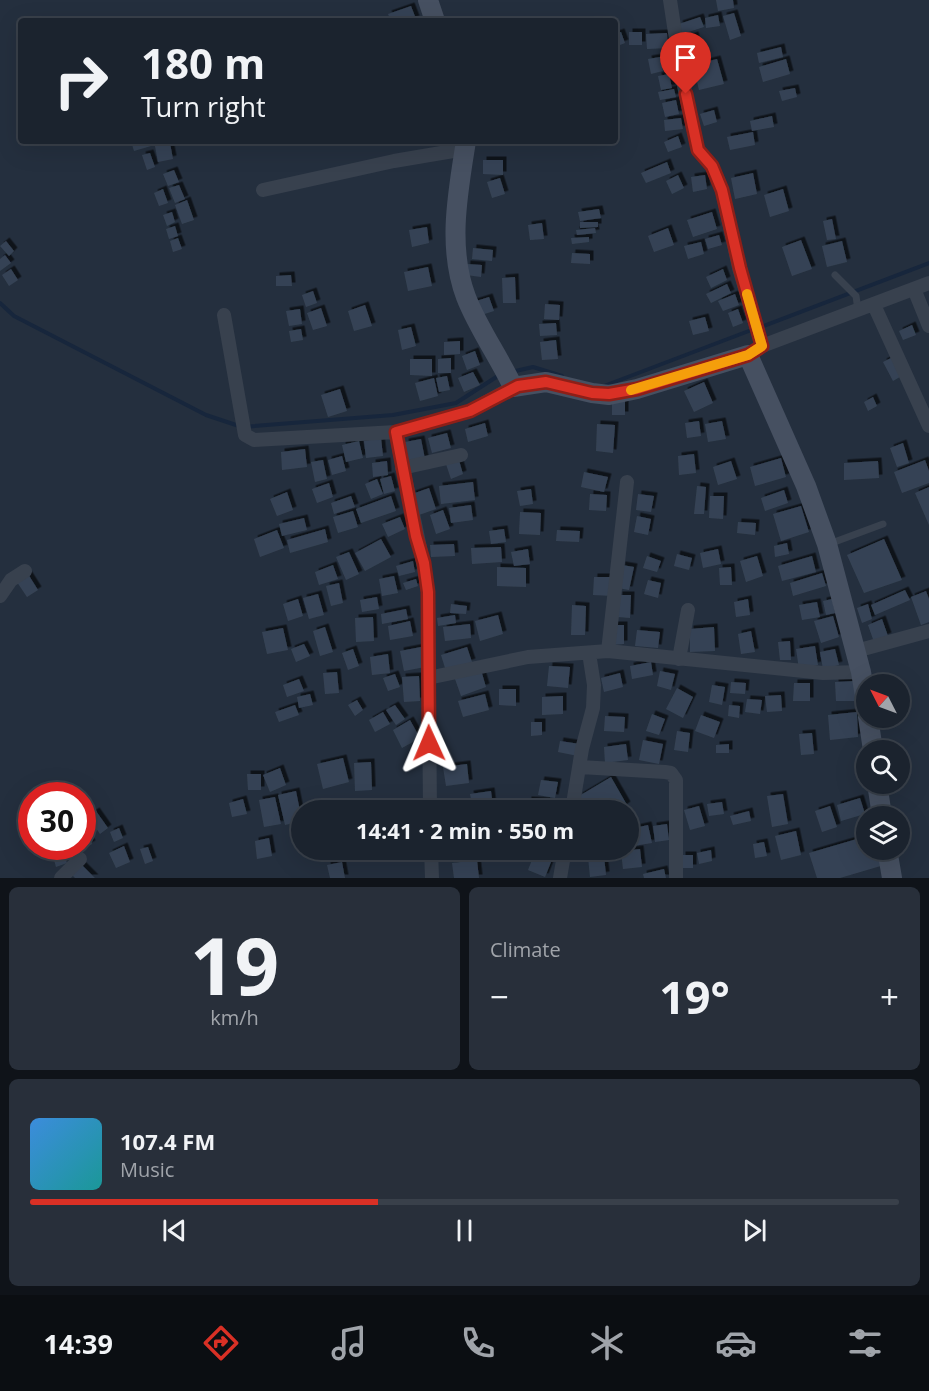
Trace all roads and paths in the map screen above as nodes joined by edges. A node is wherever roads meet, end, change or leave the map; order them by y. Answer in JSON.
{"nodes":[{"id":1,"x":428,"y":0,"type":"edge"},
{"id":2,"x":670,"y":0,"type":"edge"},
{"id":3,"x":434,"y":18,"type":"edge"},
{"id":4,"x":465,"y":145,"type":"edge"},
{"id":5,"x":263,"y":190,"type":"dead end"},
{"id":6,"x":835,"y":275,"type":"dead end"},
{"id":7,"x":929,"y":283,"type":"edge"},
{"id":8,"x":914,"y":289,"type":"junction"},
{"id":9,"x":855,"y":299,"type":"junction"},
{"id":10,"x":874,"y":305,"type":"junction"},
{"id":11,"x":224,"y":315,"type":"dead end"},
{"id":12,"x":929,"y":326,"type":"edge"},
{"id":13,"x":757,"y":347,"type":"junction"},
{"id":14,"x":510,"y":381,"type":"junction"},
{"id":15,"x":929,"y":426,"type":"edge"},
{"id":16,"x":396,"y":432,"type":"junction"},
{"id":17,"x":461,"y":455,"type":"dead end"},
{"id":18,"x":402,"y":468,"type":"junction"},
{"id":19,"x":627,"y":482,"type":"dead end"},
{"id":20,"x":883,"y":524,"type":"dead end"},
{"id":21,"x":826,"y":544,"type":"junction"},
{"id":22,"x":25,"y":571,"type":"dead end"},
{"id":23,"x":0,"y":596,"type":"edge"},
{"id":24,"x":688,"y":610,"type":"dead end"},
{"id":25,"x":929,"y":631,"type":"edge"},
{"id":26,"x":608,"y":651,"type":"junction"},
{"id":27,"x":856,"y":651,"type":"junction"},
{"id":28,"x":589,"y":653,"type":"junction"},
{"id":29,"x":679,"y":658,"type":"junction"},
{"id":30,"x":861,"y":672,"type":"joint"},
{"id":31,"x":428,"y":678,"type":"junction"},
{"id":32,"x":580,"y":767,"type":"junction"},
{"id":33,"x":430,"y":800,"type":"edge"},
{"id":34,"x":574,"y":800,"type":"edge"},
{"id":35,"x":79,"y":860,"type":"edge"},
{"id":36,"x":431,"y":860,"type":"edge"},
{"id":37,"x":563,"y":860,"type":"edge"},
{"id":38,"x":889,"y":860,"type":"edge"},
{"id":39,"x":61,"y":878,"type":"edge"},
{"id":40,"x":432,"y":878,"type":"edge"},
{"id":41,"x":560,"y":878,"type":"edge"},
{"id":42,"x":676,"y":878,"type":"edge"},
{"id":43,"x":891,"y":878,"type":"edge"}],
"edges":[{"from":1,"to":3,"type":"street"},
{"from":2,"to":13,"type":"street"},
{"from":4,"to":5,"type":"street"},
{"from":4,"to":14,"type":"street"},
{"from":6,"to":9,"type":"lane"},
{"from":7,"to":8,"type":"street"},
{"from":8,"to":10,"type":"street"},
{"from":8,"to":12,"type":"street"},
{"from":9,"to":10,"type":"street"},
{"from":9,"to":13,"type":"street"},
{"from":10,"to":15,"type":"street"},
{"from":11,"to":16,"type":"street"},
{"from":13,"to":14,"type":"street"},
{"from":13,"to":21,"type":"street"},
{"from":14,"to":16,"type":"street"},
{"from":16,"to":18,"type":"street"},
{"from":17,"to":18,"type":"street"},
{"from":18,"to":31,"type":"street"},
{"from":19,"to":26,"type":"street"},
{"from":20,"to":21,"type":"lane"},
{"from":21,"to":27,"type":"street"},
{"from":22,"to":23,"type":"street"},
{"from":24,"to":29,"type":"street"},
{"from":25,"to":27,"type":"street"},
{"from":26,"to":28,"type":"street"},
{"from":26,"to":29,"type":"street"},
{"from":27,"to":30,"type":"street"},
{"from":28,"to":31,"type":"street"},
{"from":28,"to":32,"type":"street"},
{"from":29,"to":30,"type":"street"},
{"from":31,"to":33,"type":"street"},
{"from":32,"to":34,"type":"street"},
{"from":32,"to":42,"type":"street"},
{"from":35,"to":39,"type":"street"},
{"from":36,"to":40,"type":"street"},
{"from":37,"to":41,"type":"street"},
{"from":38,"to":43,"type":"street"}]}
